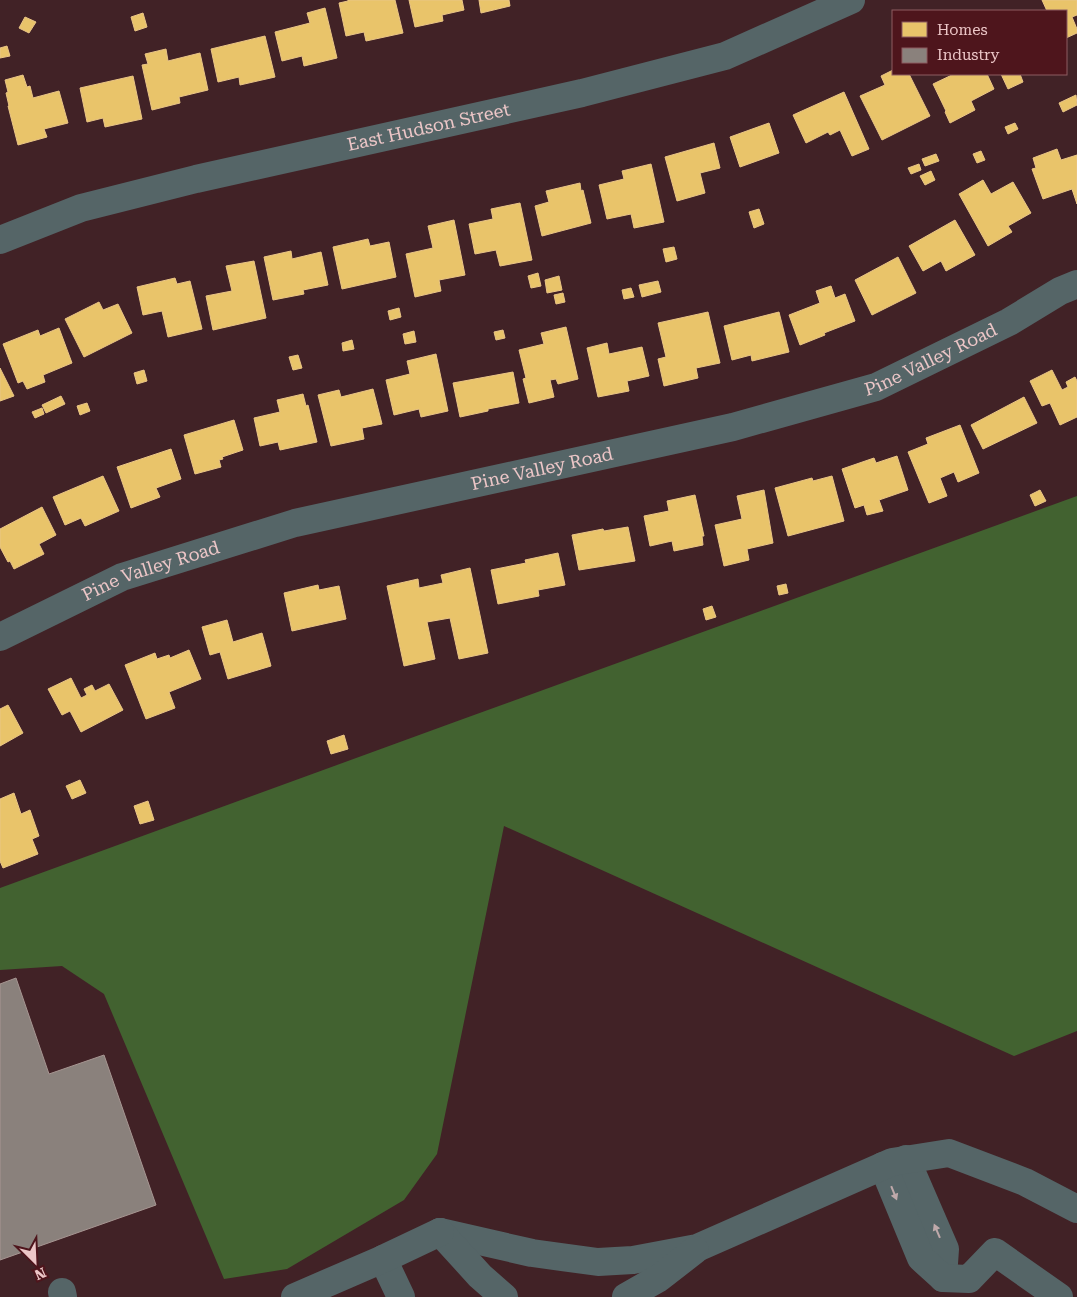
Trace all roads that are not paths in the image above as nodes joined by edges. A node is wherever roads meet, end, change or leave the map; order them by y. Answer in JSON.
{"nodes":[{"id":1,"x":851,"y":0,"type":"edge"},
{"id":2,"x":0,"y":240,"type":"edge"},
{"id":3,"x":1077,"y":284,"type":"edge"},
{"id":4,"x":0,"y":637,"type":"edge"},
{"id":5,"x":895,"y":1163,"type":"junction"},
{"id":6,"x":1077,"y":1209,"type":"edge"},
{"id":7,"x":440,"y":1232,"type":"junction"},
{"id":8,"x":697,"y":1248,"type":"junction"},
{"id":9,"x":383,"y":1259,"type":"junction"},
{"id":10,"x":295,"y":1297,"type":"edge"},
{"id":11,"x":401,"y":1297,"type":"edge"},
{"id":12,"x":504,"y":1297,"type":"edge"},
{"id":13,"x":626,"y":1297,"type":"edge"},
{"id":14,"x":1059,"y":1297,"type":"edge"}],
"edges":[{"from":1,"to":2,"type":"street","name":"East Hudson Street"},
{"from":3,"to":4,"type":"street","name":"Pine Valley Road"},
{"from":5,"to":6,"type":"street"},
{"from":5,"to":8,"type":"street"},
{"from":5,"to":14,"type":"street"},
{"from":7,"to":8,"type":"street"},
{"from":7,"to":9,"type":"street"},
{"from":7,"to":12,"type":"street"},
{"from":8,"to":13,"type":"street"},
{"from":9,"to":10,"type":"street"},
{"from":9,"to":11,"type":"street"}]}
